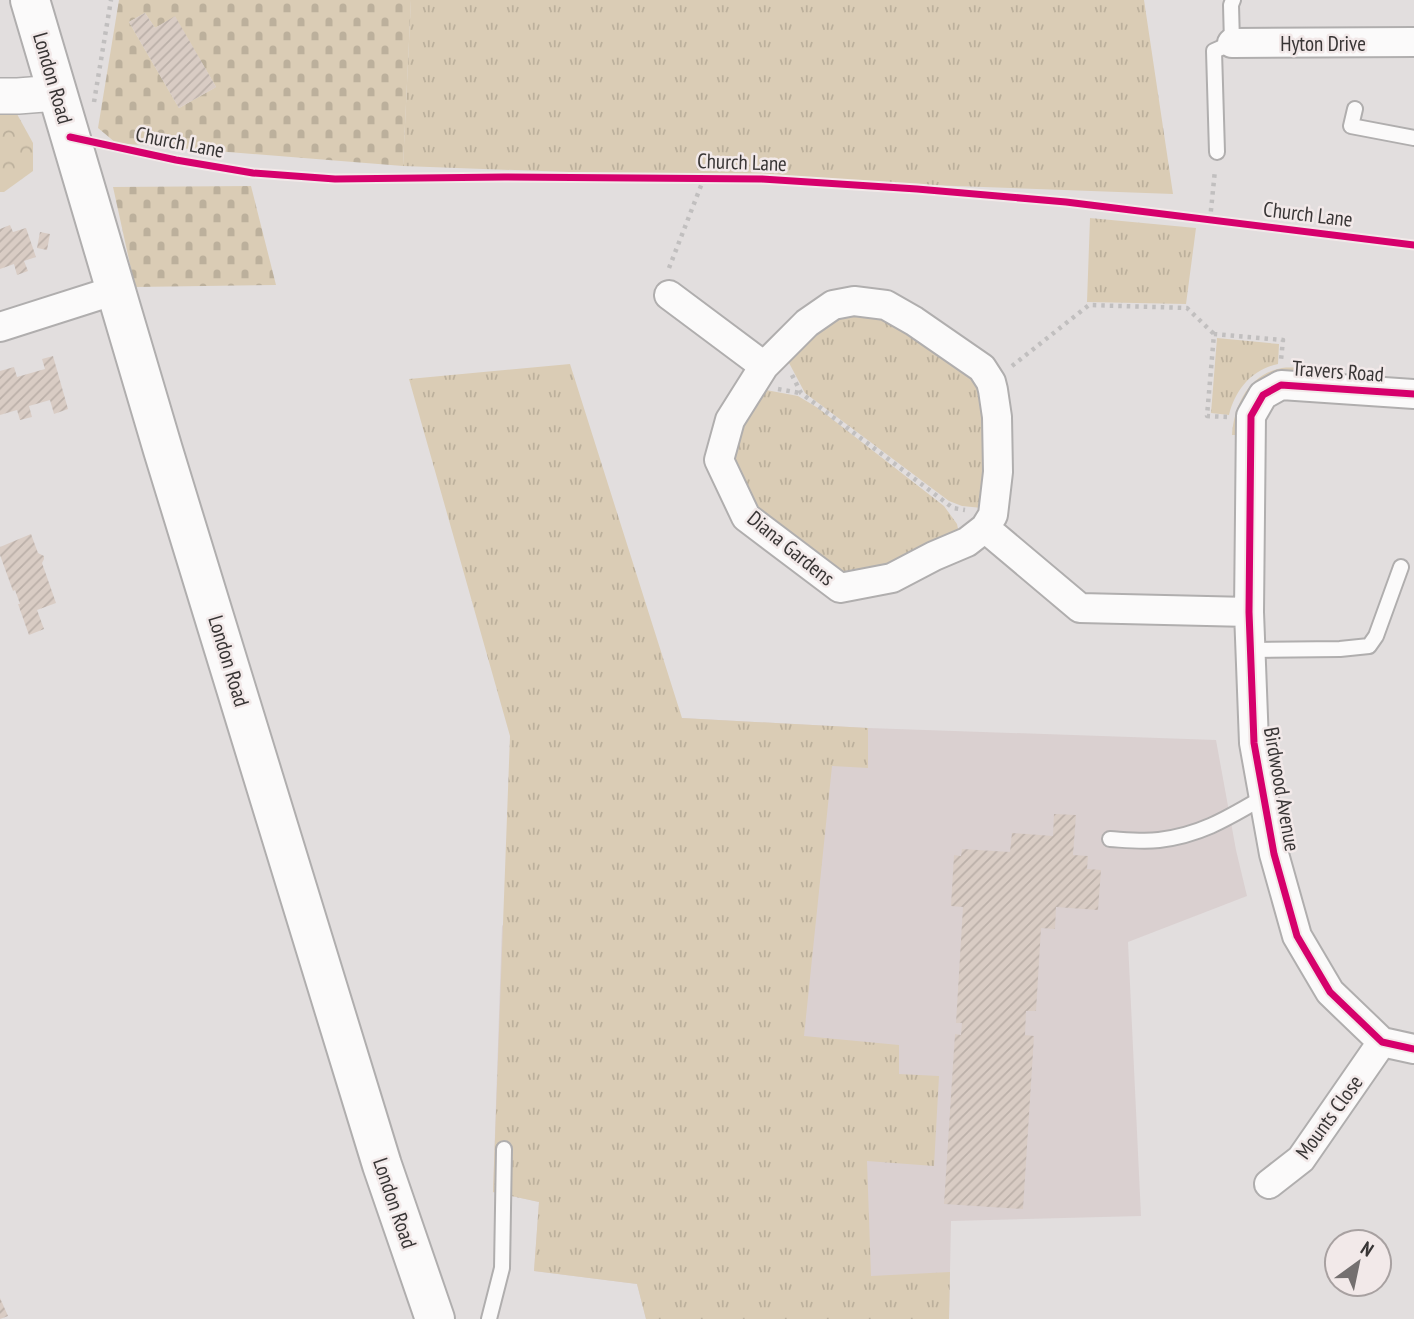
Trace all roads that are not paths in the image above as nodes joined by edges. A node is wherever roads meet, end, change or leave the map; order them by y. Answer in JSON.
{"nodes":[{"id":1,"x":30,"y":0,"type":"edge"},
{"id":2,"x":1233,"y":0,"type":"edge"},
{"id":3,"x":1232,"y":43,"type":"junction"},
{"id":4,"x":1414,"y":43,"type":"edge"},
{"id":5,"x":57,"y":93,"type":"junction"},
{"id":6,"x":0,"y":96,"type":"edge"},
{"id":7,"x":1354,"y":109,"type":"dead end"},
{"id":8,"x":1414,"y":138,"type":"edge"},
{"id":9,"x":1217,"y":152,"type":"road end"},
{"id":10,"x":116,"y":290,"type":"junction"},
{"id":11,"x":669,"y":295,"type":"road end"},
{"id":12,"x":0,"y":327,"type":"edge"},
{"id":13,"x":764,"y":366,"type":"junction"},
{"id":14,"x":1414,"y":394,"type":"edge"},
{"id":15,"x":1263,"y":395,"type":"joint"},
{"id":16,"x":985,"y":528,"type":"junction"},
{"id":17,"x":1401,"y":567,"type":"dead end"},
{"id":18,"x":1249,"y":612,"type":"junction"},
{"id":19,"x":1251,"y":650,"type":"junction"},
{"id":20,"x":1264,"y":797,"type":"junction"},
{"id":21,"x":1110,"y":839,"type":"dead end"},
{"id":22,"x":1382,"y":1042,"type":"junction"},
{"id":23,"x":1414,"y":1049,"type":"edge"},
{"id":24,"x":504,"y":1149,"type":"dead end"},
{"id":25,"x":1269,"y":1184,"type":"dead end"},
{"id":26,"x":435,"y":1319,"type":"edge"},
{"id":27,"x":489,"y":1319,"type":"edge"}],
"edges":[{"from":1,"to":5,"type":"main road","name":"London Road"},
{"from":2,"to":3,"type":"lane"},
{"from":3,"to":4,"type":"street","name":"Hyton Drive"},
{"from":3,"to":9,"type":"lane"},
{"from":5,"to":6,"type":"street"},
{"from":5,"to":10,"type":"main road","name":"London Road"},
{"from":7,"to":8,"type":"lane"},
{"from":10,"to":12,"type":"street"},
{"from":10,"to":26,"type":"main road","name":"London Road"},
{"from":11,"to":13,"type":"street"},
{"from":13,"to":16,"type":"street","name":"Diana Gardens"},
{"from":13,"to":16,"type":"street","name":"Diana Gardens"},
{"from":14,"to":15,"type":"street","name":"Travers Road"},
{"from":15,"to":18,"type":"street","name":"Birdwood Avenue"},
{"from":16,"to":18,"type":"street"},
{"from":17,"to":19,"type":"lane"},
{"from":18,"to":19,"type":"street","name":"Birdwood Avenue"},
{"from":19,"to":20,"type":"street","name":"Birdwood Avenue"},
{"from":20,"to":21,"type":"lane"},
{"from":20,"to":22,"type":"street","name":"Birdwood Avenue"},
{"from":22,"to":23,"type":"street"},
{"from":22,"to":25,"type":"street","name":"Mounts Close"},
{"from":24,"to":27,"type":"lane"}]}
